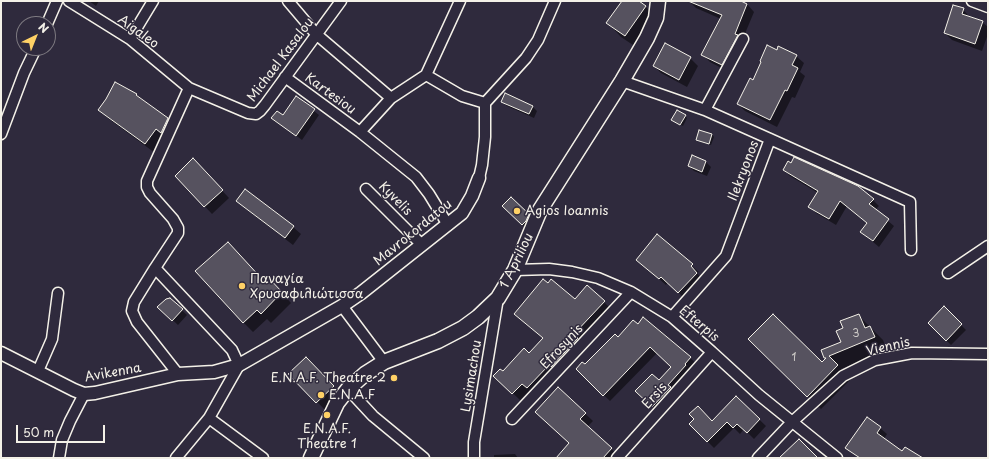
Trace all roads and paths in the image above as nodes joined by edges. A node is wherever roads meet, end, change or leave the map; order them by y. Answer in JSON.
{"nodes":[{"id":1,"x":57,"y":1,"type":"edge"},
{"id":2,"x":69,"y":1,"type":"edge"},
{"id":3,"x":153,"y":1,"type":"edge"},
{"id":4,"x":288,"y":1,"type":"edge"},
{"id":5,"x":341,"y":1,"type":"edge"},
{"id":6,"x":460,"y":1,"type":"edge"},
{"id":7,"x":556,"y":1,"type":"edge"},
{"id":8,"x":972,"y":1,"type":"edge"},
{"id":9,"x":659,"y":2,"type":"edge"},
{"id":10,"x":988,"y":7,"type":"edge"},
{"id":11,"x":50,"y":16,"type":"edge"},
{"id":12,"x":316,"y":34,"type":"junction"},
{"id":13,"x":130,"y":39,"type":"junction"},
{"id":14,"x":743,"y":39,"type":"dead end"},
{"id":15,"x":32,"y":56,"type":"edge"},
{"id":16,"x":426,"y":75,"type":"junction"},
{"id":17,"x":284,"y":77,"type":"junction"},
{"id":18,"x":622,"y":81,"type":"junction"},
{"id":19,"x":189,"y":88,"type":"junction"},
{"id":20,"x":391,"y":98,"type":"junction"},
{"id":21,"x":485,"y":103,"type":"junction"},
{"id":22,"x":705,"y":110,"type":"junction"},
{"id":23,"x":360,"y":132,"type":"junction"},
{"id":24,"x":1,"y":134,"type":"edge"},
{"id":25,"x":770,"y":139,"type":"junction"},
{"id":26,"x":479,"y":178,"type":"joint"},
{"id":27,"x":366,"y":189,"type":"dead end"},
{"id":28,"x":448,"y":225,"type":"junction"},
{"id":29,"x":422,"y":245,"type":"junction"},
{"id":30,"x":988,"y":246,"type":"edge"},
{"id":31,"x":911,"y":250,"type":"dead end"},
{"id":32,"x":155,"y":268,"type":"junction"},
{"id":33,"x":515,"y":270,"type":"junction"},
{"id":34,"x":948,"y":273,"type":"dead end"},
{"id":35,"x":631,"y":292,"type":"junction"},
{"id":36,"x":58,"y":293,"type":"dead end"},
{"id":37,"x":498,"y":298,"type":"junction"},
{"id":38,"x":342,"y":306,"type":"junction"},
{"id":39,"x":672,"y":317,"type":"junction"},
{"id":40,"x":712,"y":352,"type":"junction"},
{"id":41,"x":1,"y":353,"type":"edge"},
{"id":42,"x":988,"y":354,"type":"edge"},
{"id":43,"x":384,"y":362,"type":"junction"},
{"id":44,"x":239,"y":365,"type":"junction"},
{"id":45,"x":38,"y":372,"type":"junction"},
{"id":46,"x":178,"y":374,"type":"junction"},
{"id":47,"x":348,"y":389,"type":"junction"},
{"id":48,"x":84,"y":394,"type":"junction"},
{"id":49,"x":209,"y":418,"type":"junction"},
{"id":50,"x":512,"y":418,"type":"dead end"},
{"id":51,"x":792,"y":422,"type":"junction"},
{"id":52,"x":59,"y":458,"type":"edge"},
{"id":53,"x":176,"y":458,"type":"edge"},
{"id":54,"x":263,"y":458,"type":"edge"},
{"id":55,"x":311,"y":458,"type":"edge"},
{"id":56,"x":424,"y":458,"type":"edge"},
{"id":57,"x":474,"y":458,"type":"edge"},
{"id":58,"x":617,"y":458,"type":"edge"},
{"id":59,"x":758,"y":458,"type":"edge"},
{"id":60,"x":837,"y":458,"type":"edge"}],
"edges":[{"from":1,"to":11,"type":"street"},
{"from":2,"to":13,"type":"street","name":"Aigaleo"},
{"from":3,"to":13,"type":"street"},
{"from":4,"to":12,"type":"street"},
{"from":5,"to":12,"type":"street","name":"Michael Kasalou"},
{"from":6,"to":16,"type":"street"},
{"from":7,"to":21,"type":"street"},
{"from":8,"to":10,"type":"street"},
{"from":9,"to":18,"type":"main road","name":"1 Apriliou"},
{"from":12,"to":17,"type":"street","name":"Michael Kasalou"},
{"from":12,"to":20,"type":"street"},
{"from":13,"to":19,"type":"street","name":"Aigaleo"},
{"from":14,"to":22,"type":"street"},
{"from":15,"to":24,"type":"street"},
{"from":16,"to":20,"type":"street"},
{"from":16,"to":21,"type":"street"},
{"from":17,"to":19,"type":"street","name":"Michael Kasalou"},
{"from":17,"to":23,"type":"street","name":"Kartesiou"},
{"from":18,"to":22,"type":"street"},
{"from":18,"to":33,"type":"main road","name":"1 Apriliou"},
{"from":19,"to":32,"type":"street"},
{"from":20,"to":23,"type":"street"},
{"from":21,"to":26,"type":"street","name":"Mavrokordatou"},
{"from":22,"to":25,"type":"street"},
{"from":23,"to":28,"type":"street","name":"Kartesiou"},
{"from":25,"to":31,"type":"street","name":"Ilekryonos"},
{"from":25,"to":39,"type":"street","name":"Ilekryonos"},
{"from":26,"to":28,"type":"street","name":"Mavrokordatou"},
{"from":27,"to":29,"type":"street","name":"Kyvelis"},
{"from":28,"to":29,"type":"street","name":"Mavrokordatou"},
{"from":29,"to":38,"type":"street","name":"Mavrokordatou"},
{"from":30,"to":34,"type":"street"},
{"from":32,"to":44,"type":"street"},
{"from":32,"to":46,"type":"street"},
{"from":33,"to":35,"type":"street","name":"Efterpis"},
{"from":33,"to":37,"type":"main road","name":"1 Apriliou"},
{"from":35,"to":39,"type":"street","name":"Efterpis"},
{"from":35,"to":50,"type":"street","name":"Efrosynis"},
{"from":36,"to":45,"type":"street"},
{"from":37,"to":43,"type":"main road","name":"1 Apriliou"},
{"from":37,"to":57,"type":"street","name":"Lysimachou"},
{"from":38,"to":43,"type":"street"},
{"from":38,"to":44,"type":"street","name":"Mavrokordatou"},
{"from":39,"to":40,"type":"street","name":"Efterpis"},
{"from":40,"to":51,"type":"street","name":"Efterpis"},
{"from":40,"to":58,"type":"street","name":"Ersis"},
{"from":41,"to":45,"type":"street","name":"Avikenna"},
{"from":42,"to":51,"type":"street","name":"Viennis"},
{"from":43,"to":47,"type":"main road","name":"1 Apriliou"},
{"from":44,"to":46,"type":"street","name":"Avikenna"},
{"from":44,"to":49,"type":"street"},
{"from":45,"to":48,"type":"street","name":"Avikenna"},
{"from":46,"to":48,"type":"street","name":"Avikenna"},
{"from":47,"to":55,"type":"main road","name":"1 Apriliou"},
{"from":47,"to":56,"type":"street"},
{"from":48,"to":52,"type":"street"},
{"from":49,"to":53,"type":"street"},
{"from":49,"to":54,"type":"street"},
{"from":51,"to":59,"type":"street","name":"Viennis"},
{"from":51,"to":60,"type":"street","name":"Efterpis"}]}
